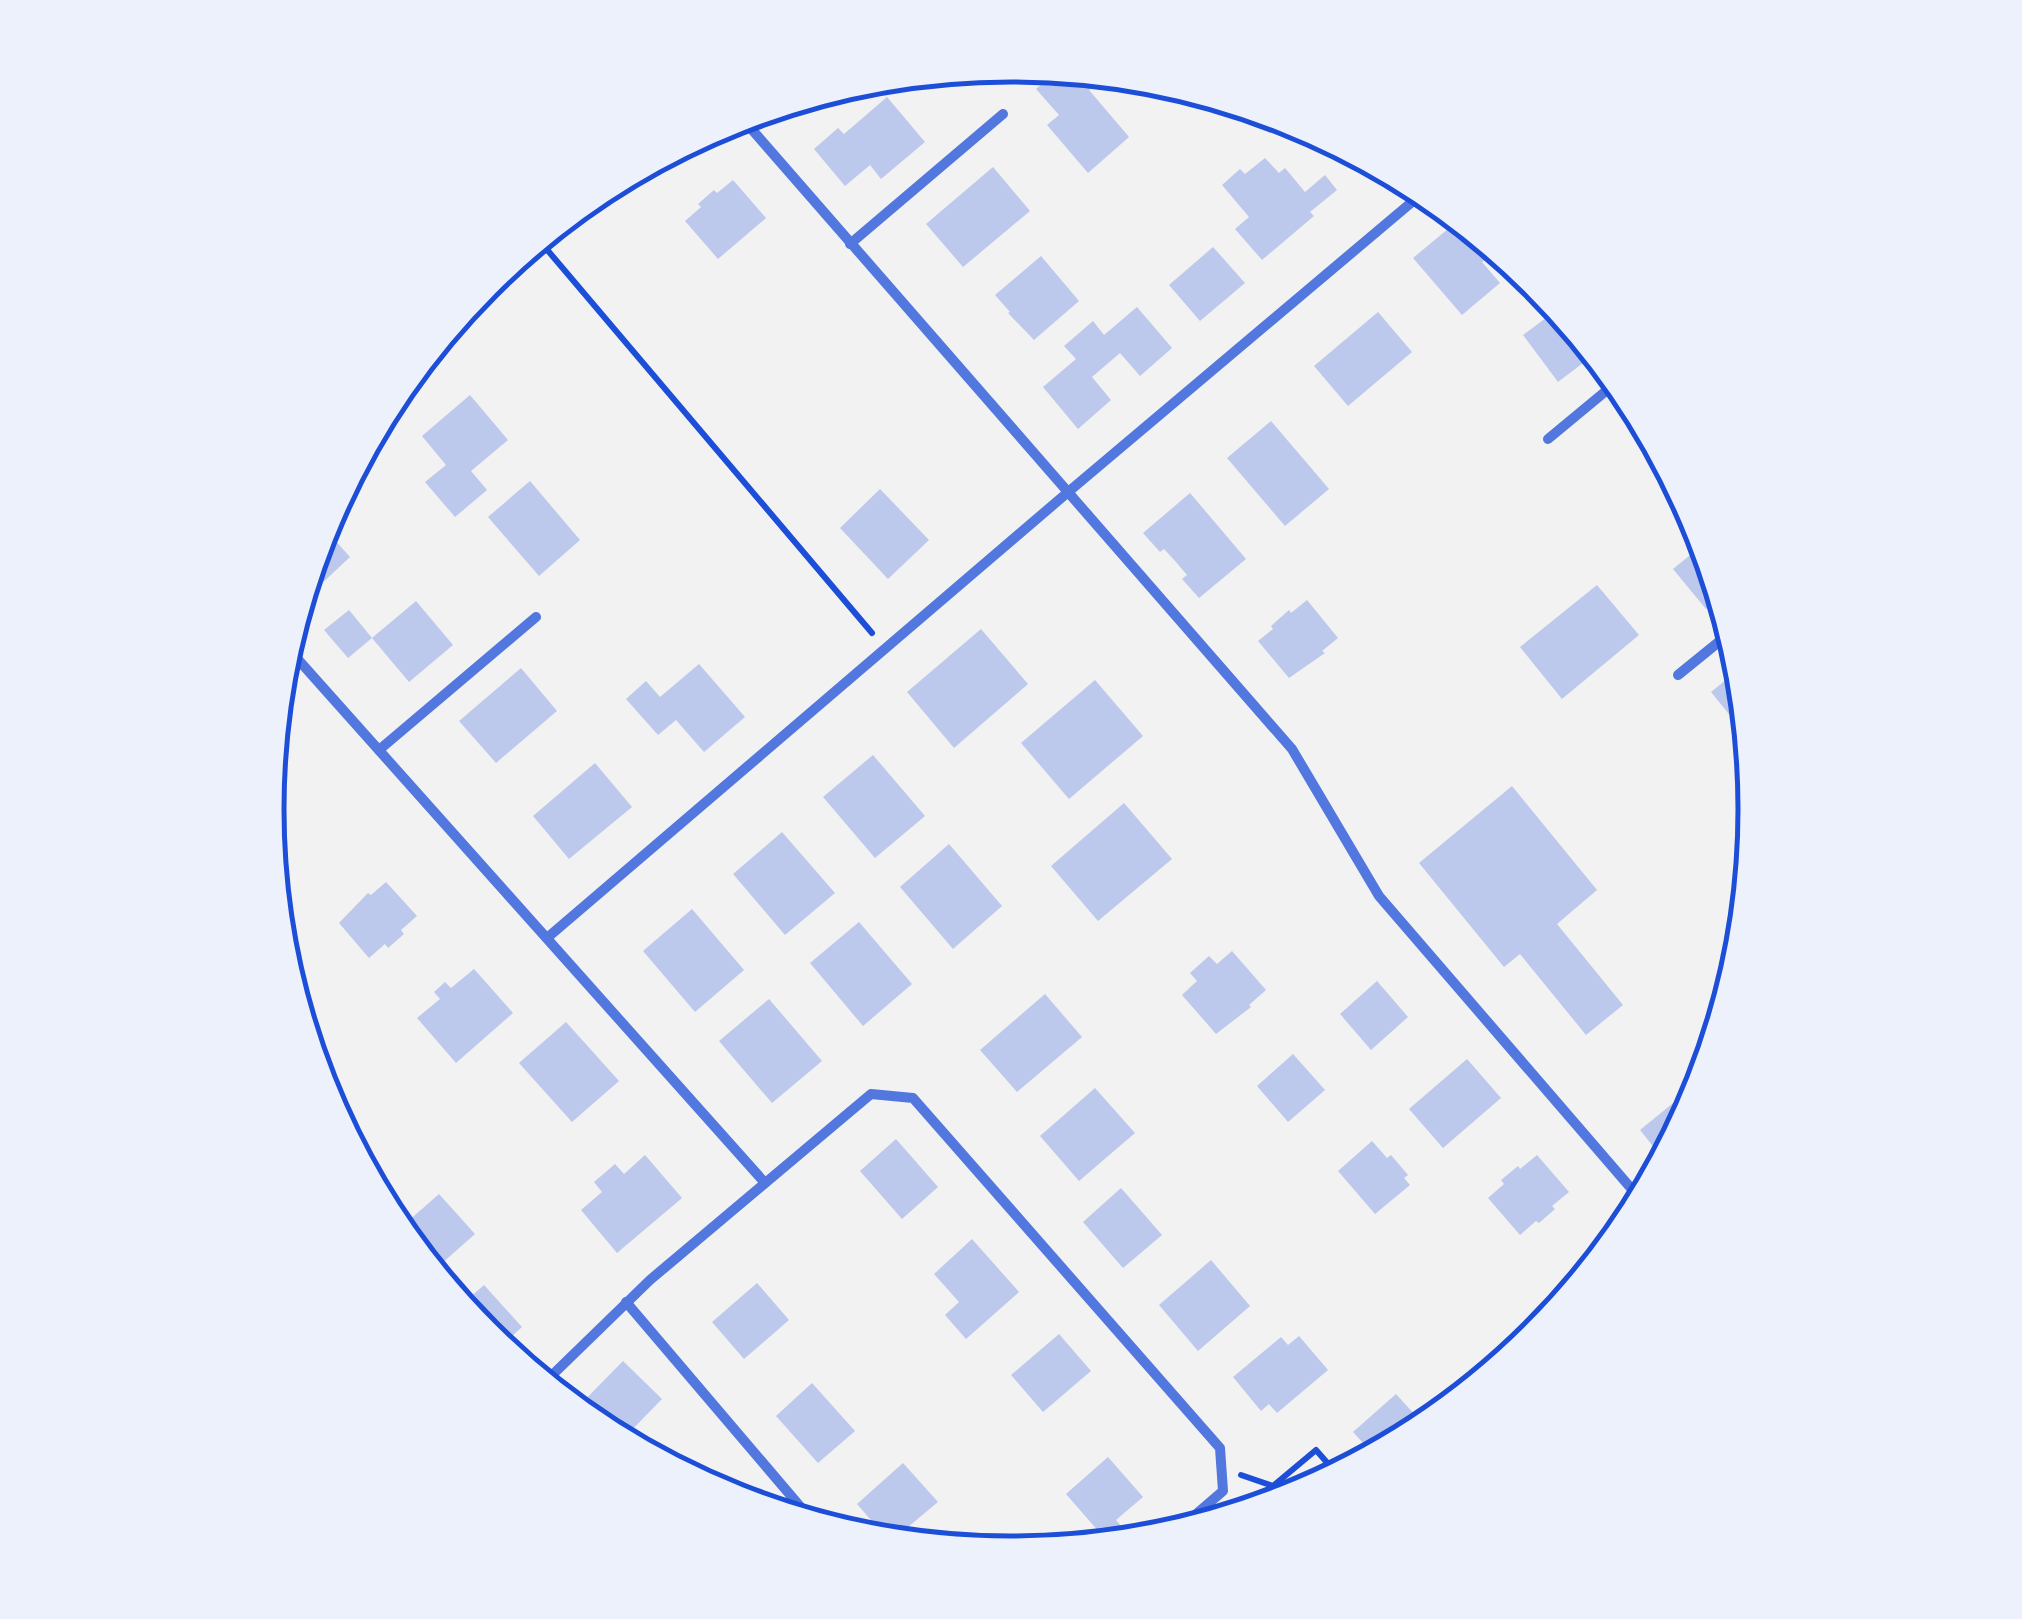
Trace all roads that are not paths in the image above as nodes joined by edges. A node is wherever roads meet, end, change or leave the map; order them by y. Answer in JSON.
{"nodes":[{"id":1,"x":1003,"y":114,"type":"dead end"},
{"id":2,"x":753,"y":130,"type":"edge"},
{"id":3,"x":1411,"y":203,"type":"edge"},
{"id":4,"x":850,"y":244,"type":"junction"},
{"id":5,"x":1605,"y":392,"type":"edge"},
{"id":6,"x":1548,"y":440,"type":"dead end"},
{"id":7,"x":1067,"y":492,"type":"junction"},
{"id":8,"x":536,"y":617,"type":"dead end"},
{"id":9,"x":1718,"y":643,"type":"edge"},
{"id":10,"x":300,"y":661,"type":"edge"},
{"id":11,"x":1678,"y":675,"type":"dead end"},
{"id":12,"x":379,"y":750,"type":"junction"},
{"id":13,"x":547,"y":938,"type":"junction"},
{"id":14,"x":766,"y":1183,"type":"junction"},
{"id":15,"x":1631,"y":1188,"type":"edge"},
{"id":16,"x":626,"y":1302,"type":"junction"},
{"id":17,"x":553,"y":1374,"type":"edge"},
{"id":18,"x":800,"y":1505,"type":"edge"},
{"id":19,"x":1198,"y":1512,"type":"edge"}],
"edges":[{"from":1,"to":4,"type":"street"},
{"from":2,"to":4,"type":"street"},
{"from":3,"to":7,"type":"street"},
{"from":4,"to":7,"type":"street"},
{"from":5,"to":6,"type":"street"},
{"from":7,"to":13,"type":"street"},
{"from":7,"to":15,"type":"street"},
{"from":8,"to":12,"type":"street"},
{"from":9,"to":11,"type":"street"},
{"from":10,"to":12,"type":"street"},
{"from":12,"to":13,"type":"street"},
{"from":13,"to":14,"type":"street"},
{"from":14,"to":16,"type":"street"},
{"from":14,"to":19,"type":"street"},
{"from":16,"to":17,"type":"street"},
{"from":16,"to":18,"type":"street"}]}
